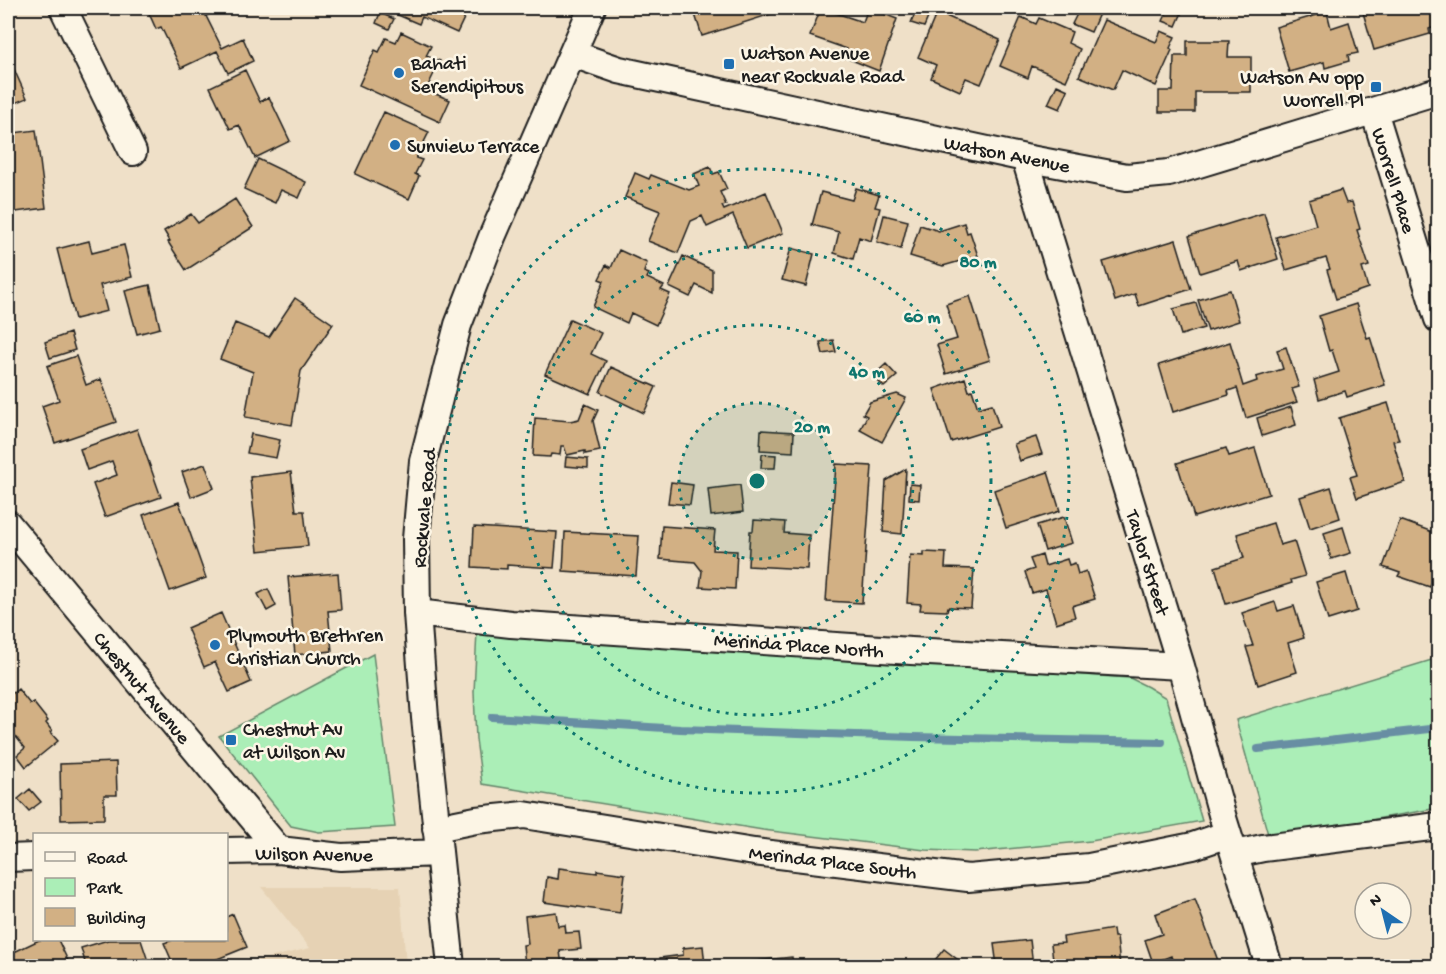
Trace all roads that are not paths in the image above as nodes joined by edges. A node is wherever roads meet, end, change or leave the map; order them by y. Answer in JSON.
{"nodes":[{"id":1,"x":63,"y":8,"type":"edge"},
{"id":2,"x":592,"y":8,"type":"edge"},
{"id":3,"x":573,"y":54,"type":"junction"},
{"id":4,"x":1438,"y":91,"type":"edge"},
{"id":5,"x":1374,"y":111,"type":"junction"},
{"id":6,"x":133,"y":152,"type":"dead end"},
{"id":7,"x":1026,"y":158,"type":"junction"},
{"id":8,"x":1438,"y":319,"type":"edge"},
{"id":9,"x":8,"y":524,"type":"edge"},
{"id":10,"x":417,"y":613,"type":"junction"},
{"id":11,"x":1181,"y":666,"type":"junction"},
{"id":12,"x":1438,"y":826,"type":"edge"},
{"id":13,"x":437,"y":841,"type":"junction"},
{"id":14,"x":1232,"y":844,"type":"junction"},
{"id":15,"x":279,"y":850,"type":"junction"},
{"id":16,"x":228,"y":851,"type":"edge"},
{"id":17,"x":33,"y":857,"type":"edge"},
{"id":18,"x":8,"y":858,"type":"edge"},
{"id":19,"x":451,"y":966,"type":"edge"},
{"id":20,"x":1269,"y":966,"type":"edge"}],
"edges":[{"from":1,"to":6,"type":"street"},
{"from":2,"to":3,"type":"street","name":"Rockvale Road"},
{"from":3,"to":7,"type":"street","name":"Watson Avenue"},
{"from":3,"to":10,"type":"street","name":"Rockvale Road"},
{"from":4,"to":5,"type":"street","name":"Watson Avenue"},
{"from":5,"to":7,"type":"street","name":"Watson Avenue"},
{"from":5,"to":8,"type":"street","name":"Worrell Place"},
{"from":7,"to":11,"type":"street","name":"Taylor Street"},
{"from":9,"to":15,"type":"street","name":"Chestnut Avenue"},
{"from":10,"to":11,"type":"street","name":"Merinda Place North"},
{"from":10,"to":13,"type":"street","name":"Rockvale Road"},
{"from":11,"to":14,"type":"street","name":"Taylor Street"},
{"from":12,"to":14,"type":"street","name":"Merinda Place South"},
{"from":13,"to":14,"type":"street","name":"Merinda Place South"},
{"from":13,"to":15,"type":"street","name":"Wilson Avenue"},
{"from":13,"to":19,"type":"street","name":"Rockvale Road"},
{"from":14,"to":20,"type":"street","name":"Taylor Street"},
{"from":15,"to":16,"type":"street","name":"Wilson Avenue"},
{"from":17,"to":18,"type":"street"}]}
